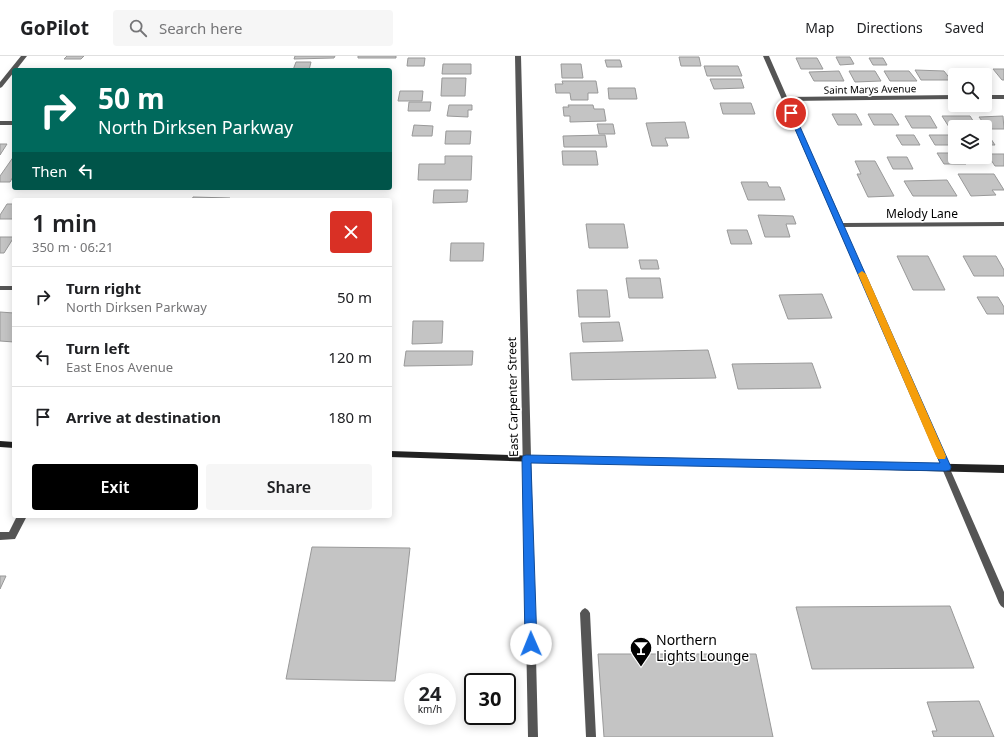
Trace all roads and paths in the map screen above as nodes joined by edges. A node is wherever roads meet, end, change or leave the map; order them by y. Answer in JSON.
{"nodes":[{"id":1,"x":24,"y":56,"type":"edge"},
{"id":2,"x":518,"y":56,"type":"edge"},
{"id":3,"x":766,"y":56,"type":"edge"},
{"id":4,"x":14,"y":68,"type":"edge"},
{"id":5,"x":12,"y":71,"type":"edge"},
{"id":6,"x":0,"y":86,"type":"edge"},
{"id":7,"x":948,"y":97,"type":"edge"},
{"id":8,"x":992,"y":97,"type":"edge"},
{"id":9,"x":1004,"y":97,"type":"edge"},
{"id":10,"x":785,"y":99,"type":"junction"},
{"id":11,"x":0,"y":123,"type":"edge"},
{"id":12,"x":12,"y":123,"type":"edge"},
{"id":13,"x":1004,"y":224,"type":"edge"},
{"id":14,"x":840,"y":225,"type":"junction"},
{"id":15,"x":0,"y":288,"type":"edge"},
{"id":16,"x":12,"y":288,"type":"edge"},
{"id":17,"x":0,"y":444,"type":"edge"},
{"id":18,"x":12,"y":445,"type":"edge"},
{"id":19,"x":392,"y":454,"type":"edge"},
{"id":20,"x":526,"y":459,"type":"junction"},
{"id":21,"x":946,"y":467,"type":"junction"},
{"id":22,"x":1004,"y":469,"type":"edge"},
{"id":23,"x":21,"y":518,"type":"edge"},
{"id":24,"x":0,"y":536,"type":"edge"},
{"id":25,"x":1004,"y":603,"type":"edge"},
{"id":26,"x":585,"y":613,"type":"dead end"},
{"id":27,"x":533,"y":737,"type":"edge"},
{"id":28,"x":591,"y":737,"type":"edge"}],
"edges":[{"from":1,"to":4,"type":"street"},
{"from":2,"to":20,"type":"street","name":"East Carpenter Street"},
{"from":3,"to":10,"type":"street"},
{"from":5,"to":6,"type":"street"},
{"from":7,"to":10,"type":"street","name":"Saint Marys Avenue"},
{"from":8,"to":9,"type":"street"},
{"from":10,"to":14,"type":"street"},
{"from":11,"to":12,"type":"street"},
{"from":13,"to":14,"type":"street","name":"Melody Lane"},
{"from":14,"to":21,"type":"street"},
{"from":15,"to":16,"type":"street"},
{"from":17,"to":18,"type":"main road"},
{"from":19,"to":20,"type":"main road"},
{"from":20,"to":21,"type":"main road"},
{"from":20,"to":27,"type":"street","name":"East Carpenter Street"},
{"from":21,"to":22,"type":"main road"},
{"from":21,"to":25,"type":"street"},
{"from":23,"to":24,"type":"street"},
{"from":26,"to":28,"type":"street"}]}
